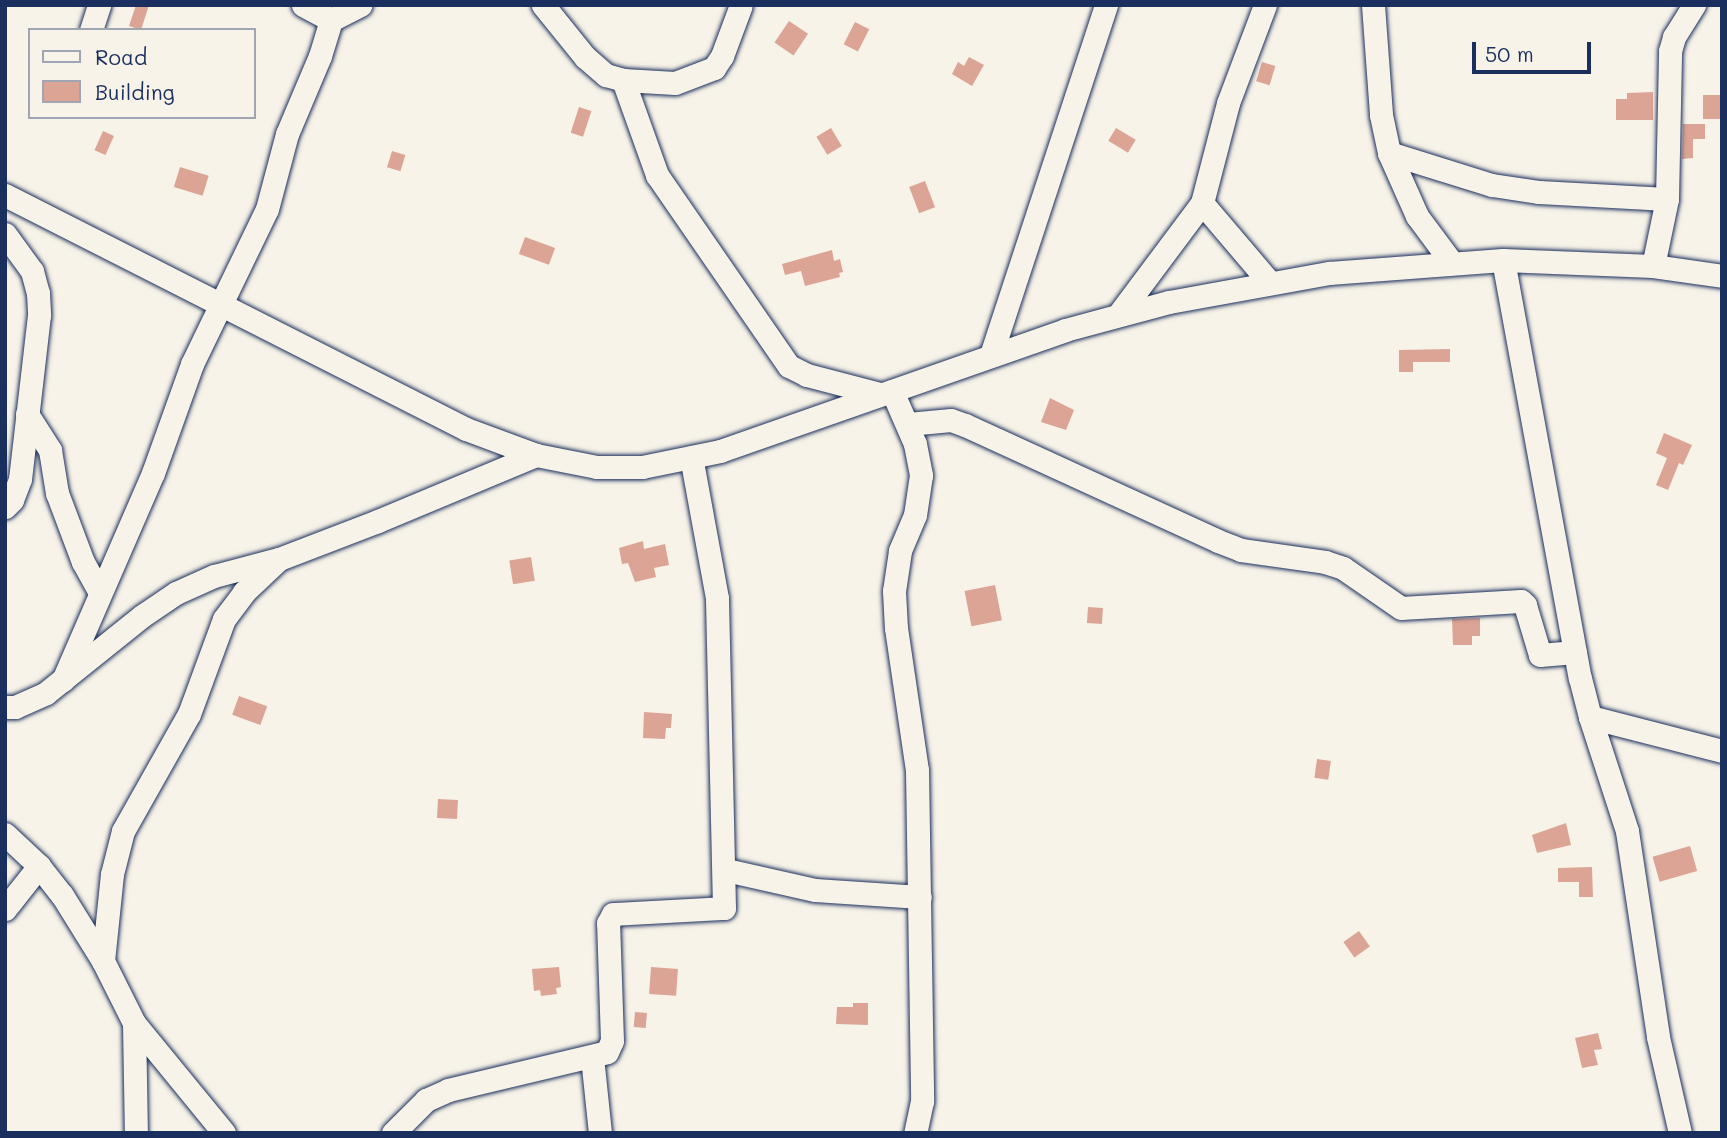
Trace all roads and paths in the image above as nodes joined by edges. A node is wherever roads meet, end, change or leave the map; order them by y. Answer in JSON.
{"nodes":[{"id":1,"x":99,"y":5,"type":"edge"},
{"id":2,"x":303,"y":5,"type":"edge"},
{"id":3,"x":360,"y":5,"type":"edge"},
{"id":4,"x":543,"y":5,"type":"edge"},
{"id":5,"x":741,"y":5,"type":"edge"},
{"id":6,"x":1106,"y":5,"type":"edge"},
{"id":7,"x":1265,"y":5,"type":"edge"},
{"id":8,"x":1373,"y":5,"type":"edge"},
{"id":9,"x":1694,"y":5,"type":"edge"},
{"id":10,"x":331,"y":20,"type":"junction"},
{"id":11,"x":92,"y":28,"type":"edge"},
{"id":12,"x":623,"y":80,"type":"junction"},
{"id":13,"x":1389,"y":153,"type":"junction"},
{"id":14,"x":1668,"y":198,"type":"junction"},
{"id":15,"x":8,"y":200,"type":"edge"},
{"id":16,"x":1202,"y":203,"type":"junction"},
{"id":17,"x":5,"y":234,"type":"edge"},
{"id":18,"x":1503,"y":260,"type":"junction"},
{"id":19,"x":1722,"y":260,"type":"edge"},
{"id":20,"x":1452,"y":263,"type":"junction"},
{"id":21,"x":1664,"y":267,"type":"junction"},
{"id":22,"x":1722,"y":276,"type":"edge"},
{"id":23,"x":1270,"y":283,"type":"junction"},
{"id":24,"x":222,"y":306,"type":"junction"},
{"id":25,"x":1119,"y":314,"type":"junction"},
{"id":26,"x":991,"y":355,"type":"junction"},
{"id":27,"x":886,"y":393,"type":"junction"},
{"id":28,"x":27,"y":414,"type":"junction"},
{"id":29,"x":908,"y":424,"type":"junction"},
{"id":30,"x":536,"y":455,"type":"junction"},
{"id":31,"x":691,"y":457,"type":"junction"},
{"id":32,"x":5,"y":507,"type":"edge"},
{"id":33,"x":279,"y":559,"type":"junction"},
{"id":34,"x":100,"y":593,"type":"junction"},
{"id":35,"x":1575,"y":652,"type":"junction"},
{"id":36,"x":63,"y":680,"type":"junction"},
{"id":37,"x":9,"y":711,"type":"edge"},
{"id":38,"x":1590,"y":717,"type":"junction"},
{"id":39,"x":1722,"y":751,"type":"edge"},
{"id":40,"x":5,"y":834,"type":"edge"},
{"id":41,"x":39,"y":866,"type":"junction"},
{"id":42,"x":726,"y":870,"type":"junction"},
{"id":43,"x":920,"y":897,"type":"junction"},
{"id":44,"x":5,"y":909,"type":"edge"},
{"id":45,"x":103,"y":961,"type":"junction"},
{"id":46,"x":134,"y":1023,"type":"junction"},
{"id":47,"x":592,"y":1057,"type":"junction"},
{"id":48,"x":136,"y":1133,"type":"edge"},
{"id":49,"x":224,"y":1133,"type":"edge"},
{"id":50,"x":393,"y":1133,"type":"edge"},
{"id":51,"x":600,"y":1133,"type":"edge"},
{"id":52,"x":915,"y":1133,"type":"edge"},
{"id":53,"x":1680,"y":1133,"type":"edge"}],
"edges":[{"from":1,"to":11,"type":"street"},
{"from":2,"to":10,"type":"street"},
{"from":3,"to":10,"type":"street"},
{"from":4,"to":12,"type":"street"},
{"from":5,"to":12,"type":"street"},
{"from":6,"to":26,"type":"street"},
{"from":7,"to":16,"type":"street"},
{"from":8,"to":13,"type":"street"},
{"from":9,"to":14,"type":"street"},
{"from":10,"to":24,"type":"street"},
{"from":12,"to":27,"type":"street"},
{"from":13,"to":14,"type":"street"},
{"from":13,"to":20,"type":"street"},
{"from":14,"to":21,"type":"street"},
{"from":15,"to":24,"type":"street"},
{"from":16,"to":23,"type":"street"},
{"from":16,"to":25,"type":"street"},
{"from":17,"to":28,"type":"street"},
{"from":18,"to":20,"type":"street"},
{"from":18,"to":21,"type":"street"},
{"from":18,"to":35,"type":"street"},
{"from":19,"to":21,"type":"street"},
{"from":20,"to":23,"type":"street"},
{"from":21,"to":22,"type":"street"},
{"from":23,"to":25,"type":"street"},
{"from":24,"to":30,"type":"street"},
{"from":24,"to":34,"type":"street"},
{"from":25,"to":26,"type":"street"},
{"from":26,"to":27,"type":"street"},
{"from":27,"to":29,"type":"street"},
{"from":27,"to":31,"type":"street"},
{"from":28,"to":32,"type":"street"},
{"from":28,"to":34,"type":"street"},
{"from":29,"to":35,"type":"street"},
{"from":29,"to":43,"type":"street"},
{"from":30,"to":31,"type":"street"},
{"from":30,"to":33,"type":"street"},
{"from":31,"to":42,"type":"street"},
{"from":33,"to":36,"type":"street"},
{"from":33,"to":45,"type":"street"},
{"from":34,"to":36,"type":"street"},
{"from":35,"to":38,"type":"street"},
{"from":36,"to":37,"type":"street"},
{"from":38,"to":39,"type":"street"},
{"from":38,"to":53,"type":"street"},
{"from":40,"to":41,"type":"street"},
{"from":41,"to":44,"type":"street"},
{"from":41,"to":45,"type":"street"},
{"from":42,"to":43,"type":"street"},
{"from":42,"to":47,"type":"street"},
{"from":43,"to":52,"type":"street"},
{"from":45,"to":46,"type":"street"},
{"from":46,"to":48,"type":"street"},
{"from":46,"to":49,"type":"street"},
{"from":47,"to":50,"type":"street"},
{"from":47,"to":51,"type":"street"}]}
